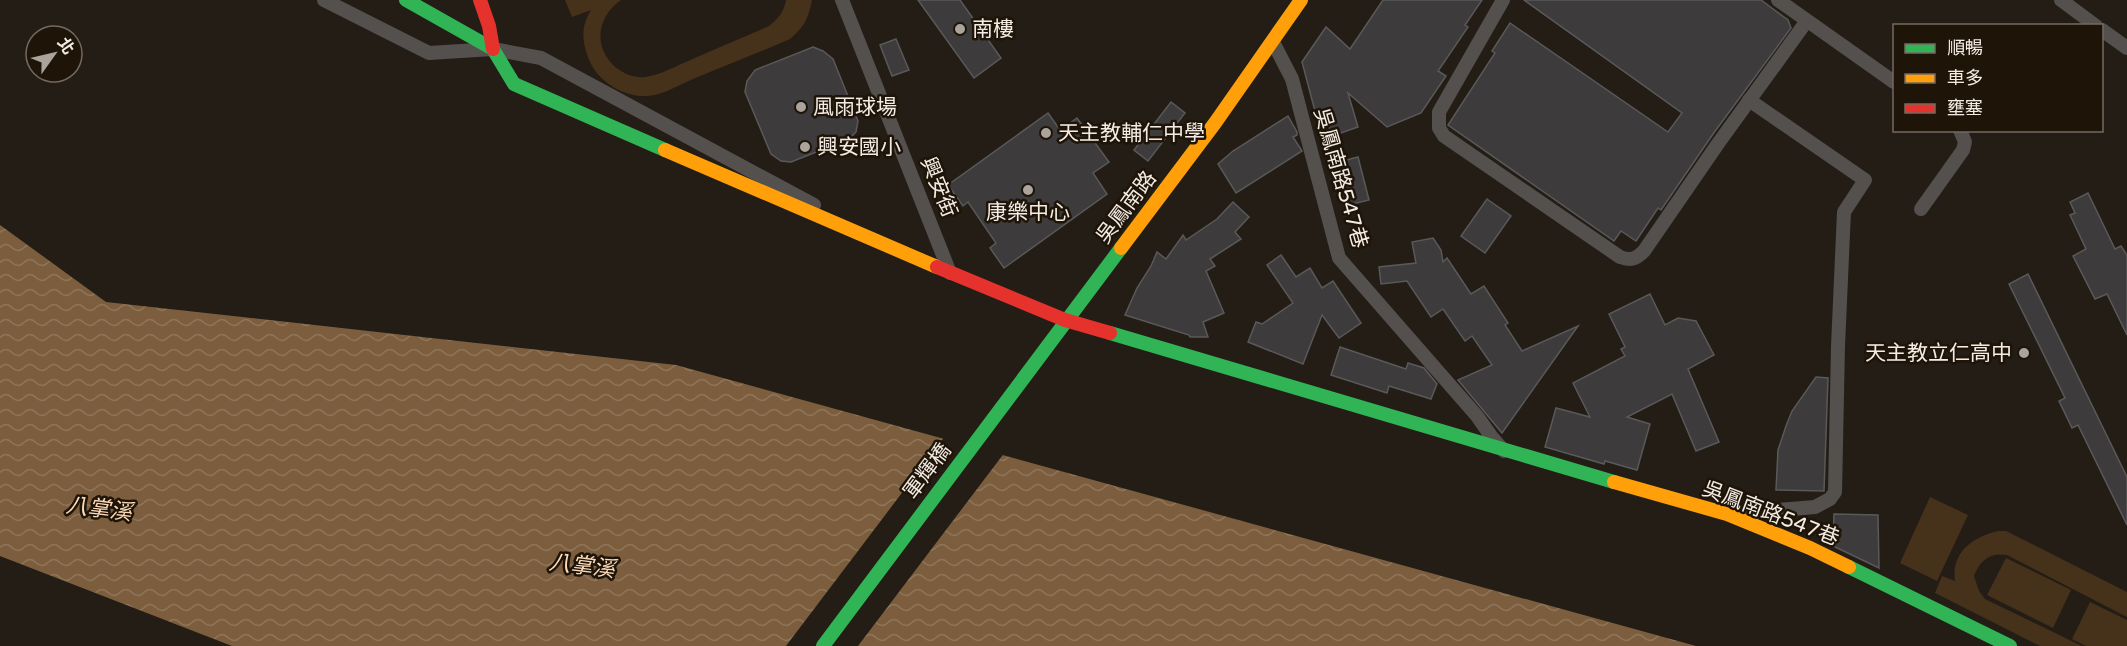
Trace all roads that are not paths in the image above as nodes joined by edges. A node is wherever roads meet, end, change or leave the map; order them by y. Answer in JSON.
{"nodes":[{"id":1,"x":324,"y":0,"type":"edge"},
{"id":2,"x":406,"y":0,"type":"edge"},
{"id":3,"x":480,"y":0,"type":"edge"},
{"id":4,"x":842,"y":0,"type":"edge"},
{"id":5,"x":1301,"y":0,"type":"edge"},
{"id":6,"x":1503,"y":0,"type":"edge"},
{"id":7,"x":1778,"y":0,"type":"edge"},
{"id":8,"x":2062,"y":0,"type":"edge"},
{"id":9,"x":1806,"y":22,"type":"junction"},
{"id":10,"x":2093,"y":24,"type":"edge"},
{"id":11,"x":2103,"y":31,"type":"edge"},
{"id":12,"x":1274,"y":42,"type":"junction"},
{"id":13,"x":2127,"y":48,"type":"edge"},
{"id":14,"x":493,"y":49,"type":"junction"},
{"id":15,"x":1893,"y":81,"type":"edge"},
{"id":16,"x":1749,"y":100,"type":"junction"},
{"id":17,"x":1961,"y":132,"type":"edge"},
{"id":18,"x":1921,"y":209,"type":"dead end"},
{"id":19,"x":887,"y":245,"type":"junction"},
{"id":20,"x":950,"y":273,"type":"junction"},
{"id":21,"x":1065,"y":320,"type":"junction"},
{"id":22,"x":1505,"y":451,"type":"junction"},
{"id":23,"x":1727,"y":514,"type":"junction"},
{"id":24,"x":823,"y":646,"type":"edge"},
{"id":25,"x":2010,"y":646,"type":"edge"}],
"edges":[{"from":1,"to":14,"type":"street"},
{"from":2,"to":14,"type":"street"},
{"from":3,"to":14,"type":"street"},
{"from":4,"to":20,"type":"street","name":"興安街"},
{"from":5,"to":12,"type":"street","name":"吳鳳南路"},
{"from":6,"to":16,"type":"street"},
{"from":7,"to":9,"type":"street"},
{"from":8,"to":10,"type":"street"},
{"from":9,"to":15,"type":"street"},
{"from":9,"to":16,"type":"street"},
{"from":11,"to":13,"type":"street"},
{"from":12,"to":21,"type":"street","name":"吳鳳南路"},
{"from":12,"to":22,"type":"street","name":"吳鳳南路547巷"},
{"from":14,"to":19,"type":"street"},
{"from":14,"to":19,"type":"street"},
{"from":16,"to":23,"type":"street"},
{"from":17,"to":18,"type":"street"},
{"from":19,"to":20,"type":"street"},
{"from":20,"to":21,"type":"street"},
{"from":21,"to":22,"type":"street","name":"吳鳳南路547巷"},
{"from":21,"to":24,"type":"street","name":"軍輝橋"},
{"from":22,"to":23,"type":"street","name":"吳鳳南路547巷"},
{"from":23,"to":25,"type":"street","name":"吳鳳南路547巷"}]}
